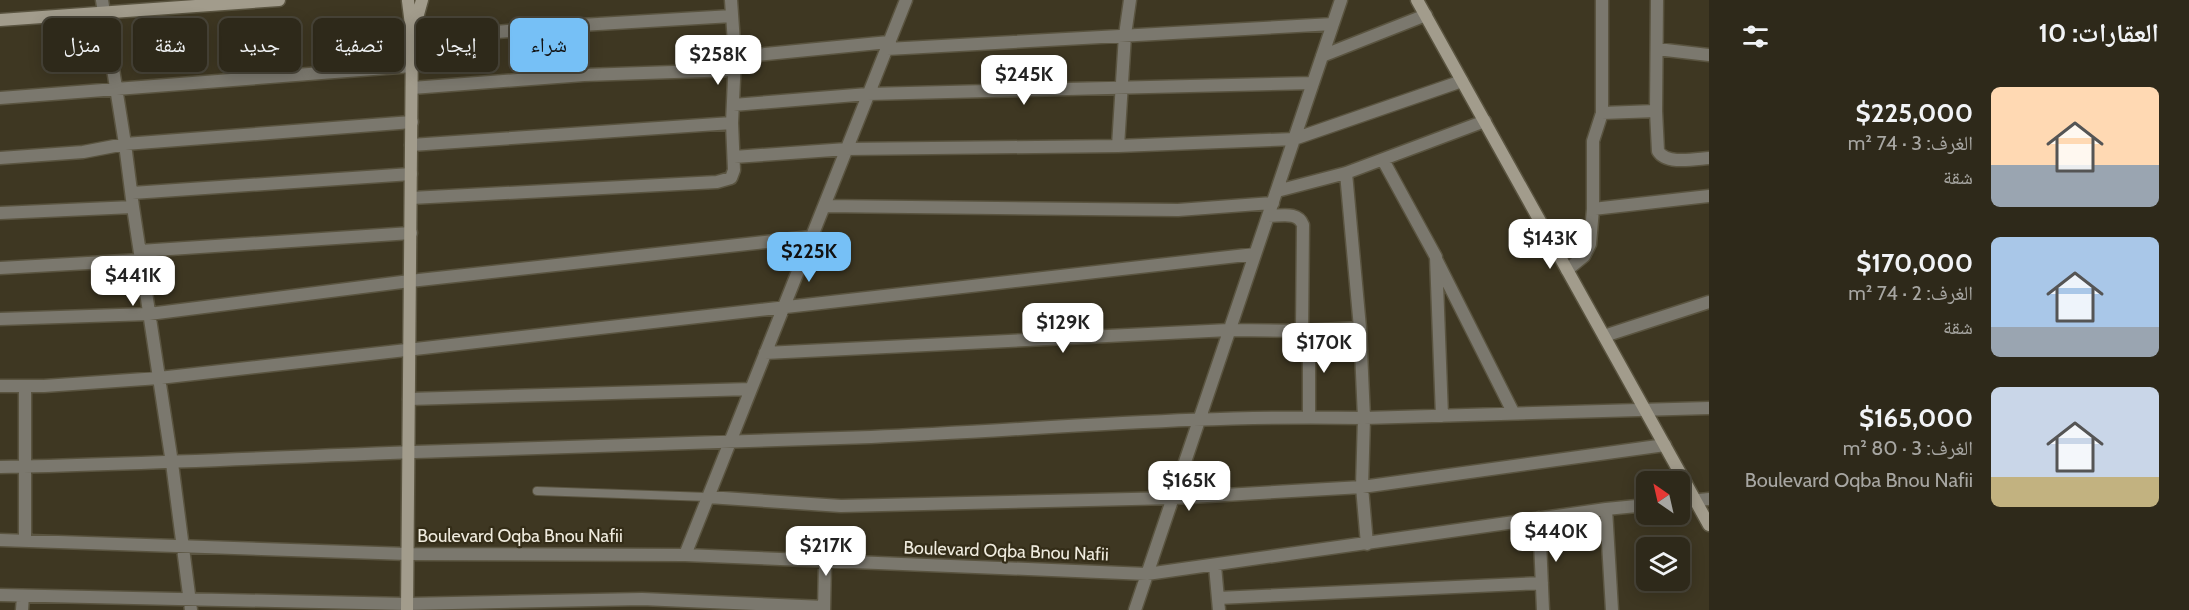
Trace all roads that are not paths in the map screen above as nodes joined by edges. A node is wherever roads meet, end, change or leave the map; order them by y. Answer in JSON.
{"nodes":[{"id":1,"x":102,"y":0,"type":"edge"},
{"id":2,"x":279,"y":0,"type":"edge"},
{"id":3,"x":407,"y":0,"type":"edge"},
{"id":4,"x":422,"y":0,"type":"edge"},
{"id":5,"x":731,"y":0,"type":"edge"},
{"id":6,"x":906,"y":0,"type":"edge"},
{"id":7,"x":1130,"y":0,"type":"edge"},
{"id":8,"x":1341,"y":0,"type":"edge"},
{"id":9,"x":1417,"y":0,"type":"edge"},
{"id":10,"x":1427,"y":0,"type":"edge"},
{"id":11,"x":1602,"y":0,"type":"edge"},
{"id":12,"x":1657,"y":0,"type":"edge"},
{"id":13,"x":104,"y":14,"type":"junction"},
{"id":14,"x":1425,"y":15,"type":"junction"},
{"id":15,"x":732,"y":16,"type":"junction"},
{"id":16,"x":0,"y":20,"type":"edge"},
{"id":17,"x":1333,"y":24,"type":"junction"},
{"id":18,"x":1125,"y":35,"type":"junction"},
{"id":19,"x":412,"y":36,"type":"junction"},
{"id":20,"x":888,"y":46,"type":"junction"},
{"id":21,"x":1657,"y":49,"type":"junction"},
{"id":22,"x":1709,"y":55,"type":"edge"},
{"id":23,"x":1322,"y":56,"type":"junction"},
{"id":24,"x":735,"y":57,"type":"junction"},
{"id":25,"x":412,"y":66,"type":"junction"},
{"id":26,"x":734,"y":70,"type":"junction"},
{"id":27,"x":1462,"y":81,"type":"junction"},
{"id":28,"x":1313,"y":83,"type":"junction"},
{"id":29,"x":1122,"y":87,"type":"junction"},
{"id":30,"x":412,"y":88,"type":"junction"},
{"id":31,"x":116,"y":90,"type":"junction"},
{"id":32,"x":868,"y":94,"type":"junction"},
{"id":33,"x":0,"y":98,"type":"edge"},
{"id":34,"x":733,"y":105,"type":"junction"},
{"id":35,"x":1656,"y":111,"type":"junction"},
{"id":36,"x":1602,"y":113,"type":"junction"},
{"id":37,"x":1485,"y":121,"type":"junction"},
{"id":38,"x":412,"y":122,"type":"junction"},
{"id":39,"x":732,"y":123,"type":"junction"},
{"id":40,"x":1294,"y":139,"type":"junction"},
{"id":41,"x":125,"y":144,"type":"junction"},
{"id":42,"x":411,"y":145,"type":"junction"},
{"id":43,"x":1118,"y":146,"type":"junction"},
{"id":44,"x":847,"y":149,"type":"junction"},
{"id":45,"x":734,"y":157,"type":"junction"},
{"id":46,"x":0,"y":158,"type":"edge"},
{"id":47,"x":1709,"y":158,"type":"edge"},
{"id":48,"x":1383,"y":159,"type":"junction"},
{"id":49,"x":1346,"y":173,"type":"junction"},
{"id":50,"x":411,"y":174,"type":"junction"},
{"id":51,"x":132,"y":193,"type":"junction"},
{"id":52,"x":1709,"y":196,"type":"edge"},
{"id":53,"x":1275,"y":197,"type":"junction"},
{"id":54,"x":411,"y":198,"type":"junction"},
{"id":55,"x":824,"y":206,"type":"junction"},
{"id":56,"x":133,"y":207,"type":"junction"},
{"id":57,"x":1593,"y":209,"type":"junction"},
{"id":58,"x":0,"y":213,"type":"edge"},
{"id":59,"x":1268,"y":216,"type":"junction"},
{"id":60,"x":411,"y":233,"type":"junction"},
{"id":61,"x":811,"y":237,"type":"junction"},
{"id":62,"x":1255,"y":254,"type":"junction"},
{"id":63,"x":140,"y":256,"type":"junction"},
{"id":64,"x":1436,"y":257,"type":"junction"},
{"id":65,"x":0,"y":268,"type":"edge"},
{"id":66,"x":1567,"y":270,"type":"junction"},
{"id":67,"x":410,"y":281,"type":"junction"},
{"id":68,"x":1709,"y":302,"type":"edge"},
{"id":69,"x":784,"y":308,"type":"junction"},
{"id":70,"x":149,"y":314,"type":"junction"},
{"id":71,"x":0,"y":319,"type":"edge"},
{"id":72,"x":1360,"y":328,"type":"junction"},
{"id":73,"x":1229,"y":330,"type":"junction"},
{"id":74,"x":1306,"y":331,"type":"junction"},
{"id":75,"x":1604,"y":336,"type":"junction"},
{"id":76,"x":410,"y":351,"type":"junction"},
{"id":77,"x":765,"y":353,"type":"junction"},
{"id":78,"x":159,"y":378,"type":"junction"},
{"id":79,"x":0,"y":386,"type":"edge"},
{"id":80,"x":25,"y":386,"type":"junction"},
{"id":81,"x":751,"y":389,"type":"junction"},
{"id":82,"x":409,"y":399,"type":"junction"},
{"id":83,"x":1709,"y":408,"type":"edge"},
{"id":84,"x":1645,"y":409,"type":"junction"},
{"id":85,"x":1514,"y":412,"type":"junction"},
{"id":86,"x":1442,"y":416,"type":"junction"},
{"id":87,"x":1309,"y":417,"type":"junction"},
{"id":88,"x":1364,"y":418,"type":"junction"},
{"id":89,"x":1199,"y":420,"type":"junction"},
{"id":90,"x":731,"y":441,"type":"junction"},
{"id":91,"x":1665,"y":445,"type":"junction"},
{"id":92,"x":409,"y":452,"type":"junction"},
{"id":93,"x":172,"y":463,"type":"junction"},
{"id":94,"x":25,"y":466,"type":"junction"},
{"id":95,"x":0,"y":467,"type":"edge"},
{"id":96,"x":1362,"y":487,"type":"junction"},
{"id":97,"x":537,"y":490,"type":"dead end"},
{"id":98,"x":708,"y":497,"type":"junction"},
{"id":99,"x":1173,"y":498,"type":"junction"},
{"id":100,"x":1709,"y":499,"type":"edge"},
{"id":101,"x":1695,"y":500,"type":"junction"},
{"id":102,"x":1690,"y":501,"type":"edge"},
{"id":103,"x":1636,"y":506,"type":"edge"},
{"id":104,"x":1606,"y":509,"type":"junction"},
{"id":105,"x":1539,"y":518,"type":"junction"},
{"id":106,"x":1709,"y":525,"type":"edge"},
{"id":107,"x":0,"y":540,"type":"edge"},
{"id":108,"x":25,"y":541,"type":"junction"},
{"id":109,"x":1367,"y":544,"type":"junction"},
{"id":110,"x":184,"y":546,"type":"junction"},
{"id":111,"x":408,"y":554,"type":"junction"},
{"id":112,"x":685,"y":555,"type":"junction"},
{"id":113,"x":825,"y":562,"type":"junction"},
{"id":114,"x":1215,"y":566,"type":"junction"},
{"id":115,"x":1147,"y":574,"type":"junction"},
{"id":116,"x":1542,"y":583,"type":"junction"},
{"id":117,"x":0,"y":595,"type":"edge"},
{"id":118,"x":23,"y":596,"type":"junction"},
{"id":119,"x":190,"y":604,"type":"edge"},
{"id":120,"x":1218,"y":604,"type":"edge"},
{"id":121,"x":407,"y":607,"type":"edge"},
{"id":122,"x":824,"y":608,"type":"edge"},
{"id":123,"x":22,"y":610,"type":"edge"},
{"id":124,"x":1135,"y":610,"type":"edge"},
{"id":125,"x":1543,"y":610,"type":"edge"},
{"id":126,"x":1612,"y":610,"type":"edge"}],
"edges":[{"from":1,"to":13,"type":"street"},
{"from":2,"to":13,"type":"street"},
{"from":3,"to":4,"type":"street"},
{"from":3,"to":19,"type":"street"},
{"from":4,"to":19,"type":"street"},
{"from":5,"to":15,"type":"street"},
{"from":6,"to":20,"type":"street"},
{"from":7,"to":18,"type":"street"},
{"from":8,"to":17,"type":"street"},
{"from":9,"to":10,"type":"street"},
{"from":9,"to":14,"type":"street"},
{"from":11,"to":36,"type":"street"},
{"from":12,"to":21,"type":"street"},
{"from":13,"to":16,"type":"street"},
{"from":13,"to":31,"type":"street"},
{"from":14,"to":23,"type":"street"},
{"from":14,"to":27,"type":"street"},
{"from":15,"to":19,"type":"street"},
{"from":15,"to":24,"type":"street"},
{"from":17,"to":18,"type":"street"},
{"from":17,"to":23,"type":"street"},
{"from":18,"to":20,"type":"street"},
{"from":18,"to":29,"type":"street"},
{"from":19,"to":25,"type":"street"},
{"from":20,"to":24,"type":"street"},
{"from":20,"to":32,"type":"street"},
{"from":21,"to":22,"type":"street"},
{"from":21,"to":35,"type":"street"},
{"from":23,"to":28,"type":"street"},
{"from":24,"to":26,"type":"street"},
{"from":25,"to":30,"type":"street"},
{"from":25,"to":31,"type":"street"},
{"from":26,"to":30,"type":"street"},
{"from":26,"to":34,"type":"street"},
{"from":27,"to":37,"type":"street"},
{"from":27,"to":40,"type":"street"},
{"from":28,"to":29,"type":"street"},
{"from":28,"to":40,"type":"street"},
{"from":29,"to":32,"type":"street"},
{"from":29,"to":43,"type":"street"},
{"from":30,"to":38,"type":"street"},
{"from":31,"to":33,"type":"street"},
{"from":31,"to":41,"type":"street"},
{"from":32,"to":34,"type":"street"},
{"from":32,"to":44,"type":"street"},
{"from":34,"to":39,"type":"street"},
{"from":35,"to":36,"type":"street"},
{"from":35,"to":47,"type":"street"},
{"from":36,"to":57,"type":"street"},
{"from":37,"to":48,"type":"street"},
{"from":37,"to":66,"type":"street"},
{"from":38,"to":41,"type":"street"},
{"from":38,"to":42,"type":"street"},
{"from":39,"to":42,"type":"street"},
{"from":39,"to":45,"type":"street"},
{"from":40,"to":43,"type":"street"},
{"from":40,"to":53,"type":"street"},
{"from":41,"to":46,"type":"street"},
{"from":41,"to":51,"type":"street"},
{"from":42,"to":50,"type":"street"},
{"from":43,"to":44,"type":"street"},
{"from":44,"to":45,"type":"street"},
{"from":44,"to":55,"type":"street"},
{"from":45,"to":54,"type":"street"},
{"from":48,"to":49,"type":"street"},
{"from":48,"to":64,"type":"street"},
{"from":49,"to":53,"type":"street"},
{"from":49,"to":72,"type":"street"},
{"from":50,"to":51,"type":"street"},
{"from":50,"to":54,"type":"street"},
{"from":51,"to":56,"type":"street"},
{"from":52,"to":57,"type":"street"},
{"from":53,"to":55,"type":"street"},
{"from":53,"to":59,"type":"street"},
{"from":54,"to":60,"type":"street"},
{"from":55,"to":61,"type":"street"},
{"from":56,"to":58,"type":"street"},
{"from":56,"to":63,"type":"street"},
{"from":57,"to":66,"type":"street"},
{"from":59,"to":62,"type":"street"},
{"from":59,"to":74,"type":"street"},
{"from":60,"to":63,"type":"street"},
{"from":60,"to":67,"type":"street"},
{"from":61,"to":67,"type":"street"},
{"from":61,"to":69,"type":"street"},
{"from":62,"to":69,"type":"street"},
{"from":62,"to":73,"type":"street"},
{"from":63,"to":65,"type":"street"},
{"from":63,"to":70,"type":"street"},
{"from":64,"to":85,"type":"street"},
{"from":64,"to":86,"type":"street"},
{"from":66,"to":75,"type":"street"},
{"from":67,"to":70,"type":"street"},
{"from":67,"to":76,"type":"street"},
{"from":68,"to":75,"type":"street"},
{"from":69,"to":76,"type":"street"},
{"from":69,"to":77,"type":"street"},
{"from":70,"to":71,"type":"street"},
{"from":70,"to":78,"type":"street"},
{"from":72,"to":74,"type":"street"},
{"from":72,"to":88,"type":"street"},
{"from":73,"to":74,"type":"street"},
{"from":73,"to":77,"type":"street"},
{"from":73,"to":89,"type":"street"},
{"from":74,"to":87,"type":"street"},
{"from":75,"to":84,"type":"street"},
{"from":76,"to":78,"type":"street"},
{"from":76,"to":82,"type":"street"},
{"from":77,"to":81,"type":"street"},
{"from":78,"to":80,"type":"street"},
{"from":78,"to":93,"type":"street"},
{"from":79,"to":80,"type":"street"},
{"from":80,"to":94,"type":"street"},
{"from":81,"to":82,"type":"street"},
{"from":81,"to":90,"type":"street"},
{"from":82,"to":92,"type":"street"},
{"from":83,"to":84,"type":"street"},
{"from":84,"to":85,"type":"street"},
{"from":84,"to":91,"type":"street"},
{"from":85,"to":86,"type":"street"},
{"from":86,"to":88,"type":"street"},
{"from":87,"to":88,"type":"street"},
{"from":87,"to":89,"type":"street"},
{"from":88,"to":96,"type":"street"},
{"from":89,"to":90,"type":"street"},
{"from":89,"to":99,"type":"street"},
{"from":90,"to":92,"type":"street"},
{"from":90,"to":98,"type":"street"},
{"from":91,"to":96,"type":"street"},
{"from":91,"to":101,"type":"street"},
{"from":92,"to":93,"type":"street"},
{"from":92,"to":111,"type":"street"},
{"from":93,"to":94,"type":"street"},
{"from":93,"to":110,"type":"street"},
{"from":94,"to":95,"type":"street"},
{"from":94,"to":108,"type":"street"},
{"from":96,"to":99,"type":"street"},
{"from":96,"to":109,"type":"street"},
{"from":97,"to":98,"type":"lane"},
{"from":98,"to":99,"type":"street"},
{"from":98,"to":112,"type":"street"},
{"from":99,"to":115,"type":"street"},
{"from":100,"to":101,"type":"street"},
{"from":101,"to":102,"type":"street"},
{"from":101,"to":106,"type":"street"},
{"from":103,"to":104,"type":"street","name":"Boulevard Oqba Bnou Nafii"},
{"from":104,"to":105,"type":"street","name":"Boulevard Oqba Bnou Nafii"},
{"from":104,"to":126,"type":"street"},
{"from":105,"to":109,"type":"street","name":"Boulevard Oqba Bnou Nafii"},
{"from":105,"to":116,"type":"street"},
{"from":107,"to":108,"type":"street","name":"Boulevard Oqba Bnou Nafii"},
{"from":108,"to":110,"type":"street","name":"Boulevard Oqba Bnou Nafii"},
{"from":109,"to":114,"type":"street","name":"Boulevard Oqba Bnou Nafii"},
{"from":110,"to":111,"type":"street","name":"Boulevard Oqba Bnou Nafii"},
{"from":110,"to":119,"type":"street"},
{"from":111,"to":112,"type":"street","name":"Boulevard Oqba Bnou Nafii"},
{"from":111,"to":121,"type":"street"},
{"from":112,"to":113,"type":"street","name":"Boulevard Oqba Bnou Nafii"},
{"from":113,"to":115,"type":"street","name":"Boulevard Oqba Bnou Nafii"},
{"from":113,"to":122,"type":"street"},
{"from":114,"to":115,"type":"street","name":"Boulevard Oqba Bnou Nafii"},
{"from":114,"to":120,"type":"street"},
{"from":115,"to":124,"type":"street"},
{"from":116,"to":120,"type":"street"},
{"from":116,"to":125,"type":"street"},
{"from":117,"to":118,"type":"street"},
{"from":118,"to":119,"type":"street"},
{"from":118,"to":123,"type":"street"},
{"from":119,"to":121,"type":"street"},
{"from":121,"to":122,"type":"street"}]}
